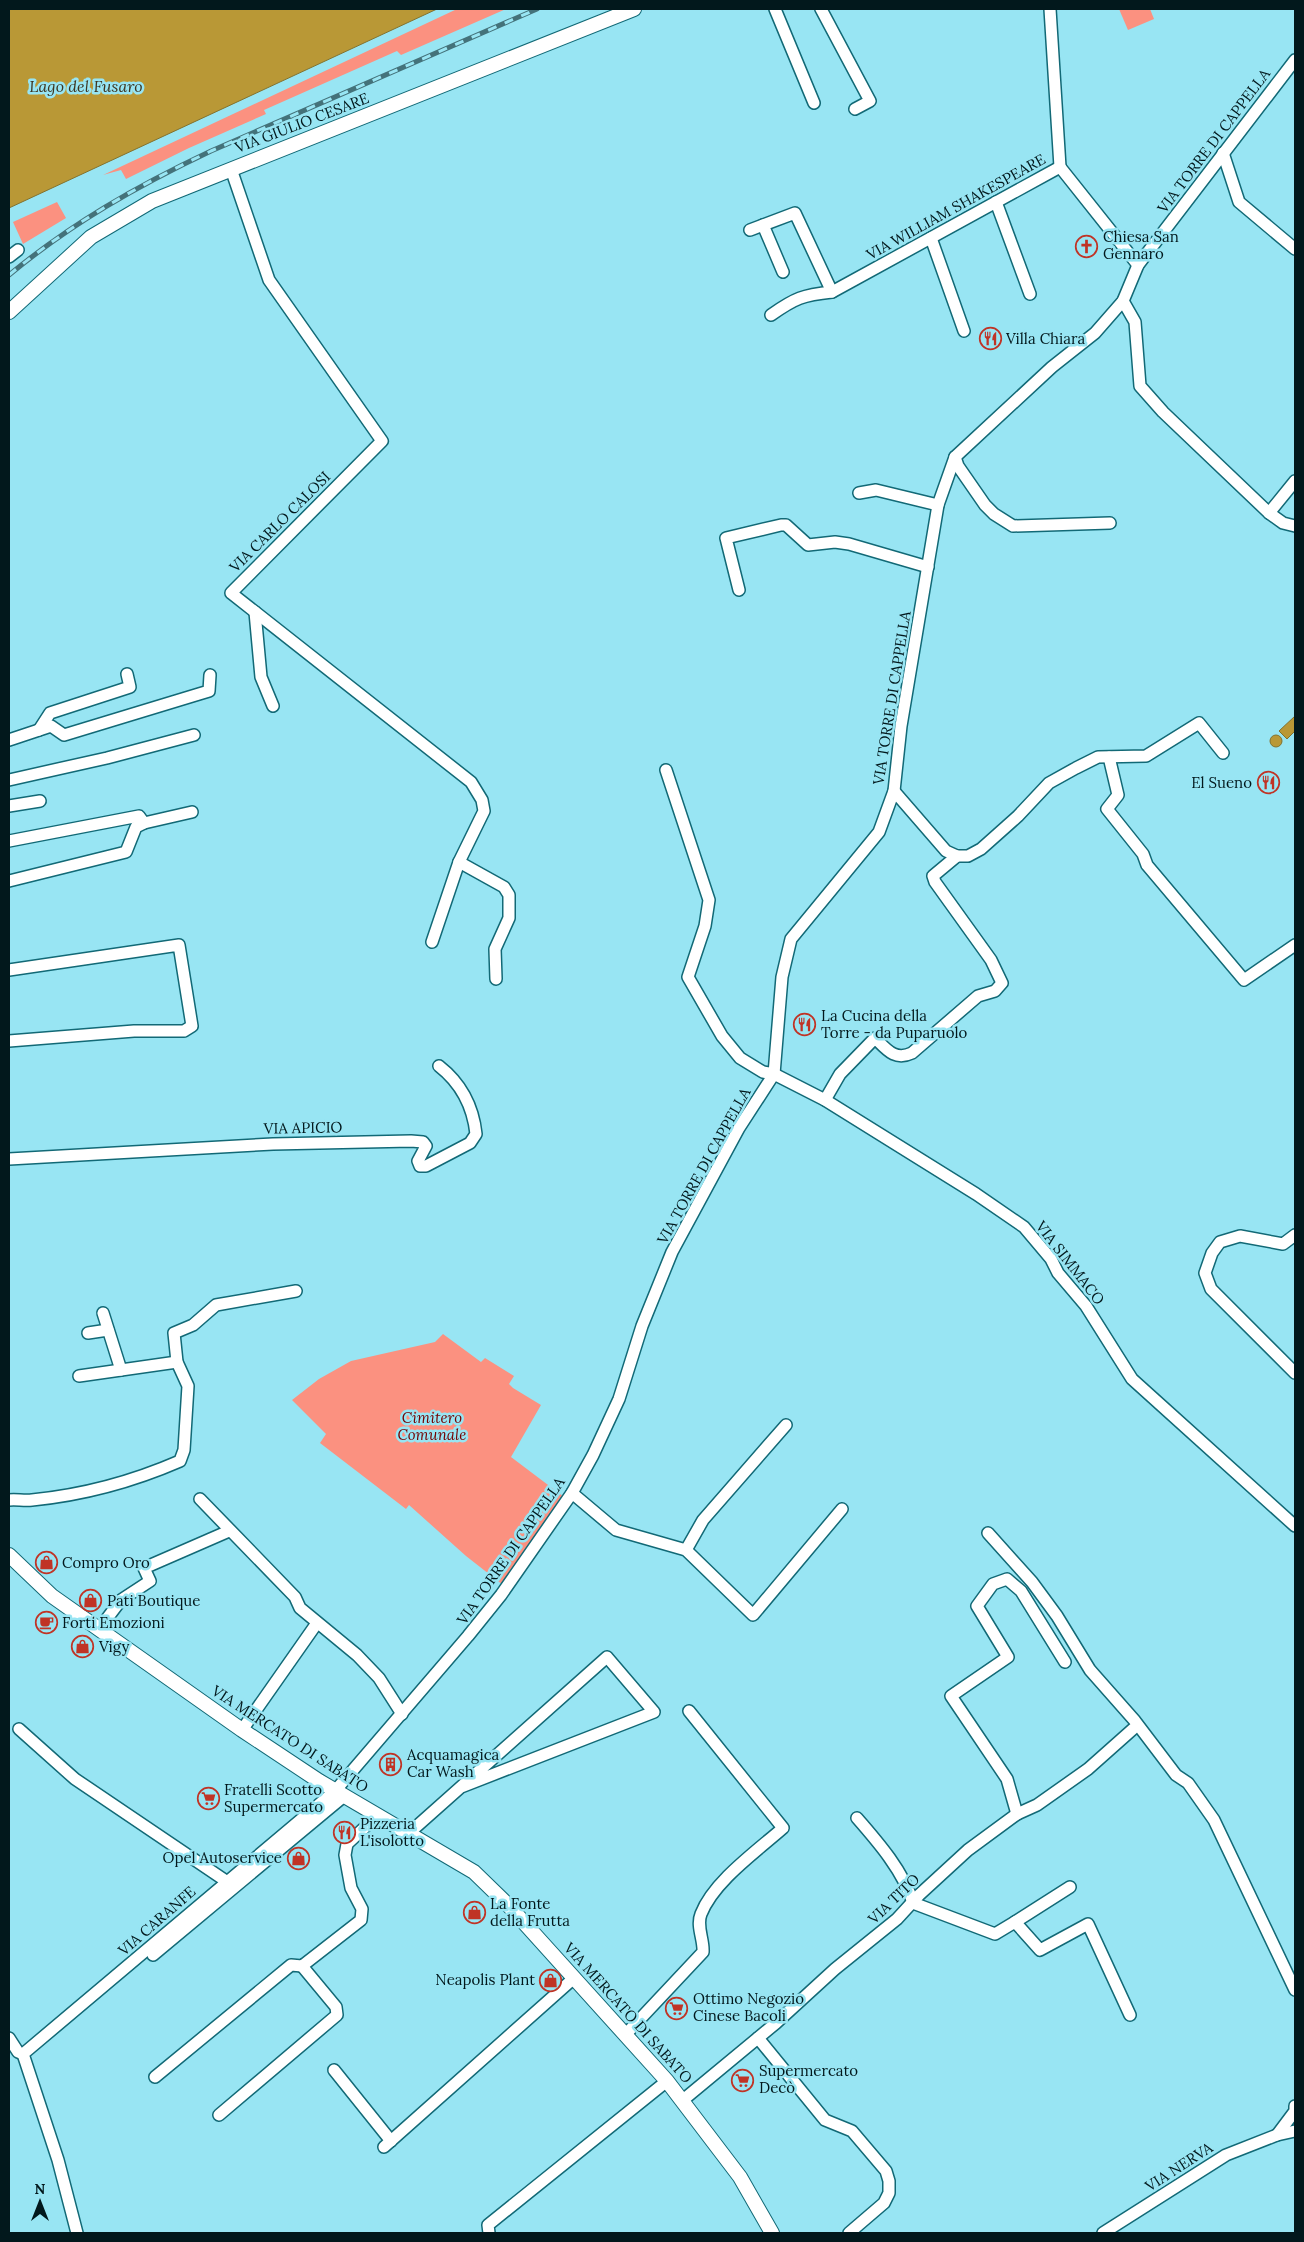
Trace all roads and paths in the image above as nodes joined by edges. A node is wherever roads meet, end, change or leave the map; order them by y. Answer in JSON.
{"nodes":[{"id":1,"x":634,"y":9,"type":"edge"},
{"id":2,"x":775,"y":9,"type":"edge"},
{"id":3,"x":821,"y":9,"type":"edge"},
{"id":4,"x":1050,"y":9,"type":"edge"},
{"id":5,"x":1295,"y":60,"type":"edge"},
{"id":6,"x":814,"y":103,"type":"dead end"},
{"id":7,"x":855,"y":109,"type":"dead end"},
{"id":8,"x":1223,"y":153,"type":"junction"},
{"id":9,"x":1060,"y":167,"type":"junction"},
{"id":10,"x":231,"y":169,"type":"junction"},
{"id":11,"x":996,"y":202,"type":"junction"},
{"id":12,"x":763,"y":225,"type":"junction"},
{"id":13,"x":750,"y":230,"type":"dead end"},
{"id":14,"x":931,"y":238,"type":"junction"},
{"id":15,"x":1295,"y":248,"type":"edge"},
{"id":16,"x":1138,"y":265,"type":"junction"},
{"id":17,"x":783,"y":272,"type":"dead end"},
{"id":18,"x":832,"y":292,"type":"junction"},
{"id":19,"x":1030,"y":294,"type":"dead end"},
{"id":20,"x":1123,"y":301,"type":"junction"},
{"id":21,"x":9,"y":312,"type":"edge"},
{"id":22,"x":772,"y":315,"type":"dead end"},
{"id":23,"x":964,"y":331,"type":"dead end"},
{"id":24,"x":955,"y":457,"type":"junction"},
{"id":25,"x":1295,"y":481,"type":"edge"},
{"id":26,"x":859,"y":493,"type":"dead end"},
{"id":27,"x":938,"y":505,"type":"junction"},
{"id":28,"x":1269,"y":513,"type":"junction"},
{"id":29,"x":1110,"y":523,"type":"dead end"},
{"id":30,"x":1295,"y":526,"type":"edge"},
{"id":31,"x":928,"y":567,"type":"junction"},
{"id":32,"x":739,"y":590,"type":"dead end"},
{"id":33,"x":255,"y":612,"type":"junction"},
{"id":34,"x":127,"y":674,"type":"dead end"},
{"id":35,"x":210,"y":675,"type":"dead end"},
{"id":36,"x":273,"y":706,"type":"dead end"},
{"id":37,"x":40,"y":730,"type":"junction"},
{"id":38,"x":194,"y":735,"type":"dead end"},
{"id":39,"x":9,"y":740,"type":"edge"},
{"id":40,"x":1223,"y":753,"type":"dead end"},
{"id":41,"x":1109,"y":757,"type":"junction"},
{"id":42,"x":666,"y":770,"type":"dead end"},
{"id":43,"x":9,"y":780,"type":"edge"},
{"id":44,"x":894,"y":791,"type":"junction"},
{"id":45,"x":40,"y":802,"type":"dead end"},
{"id":46,"x":9,"y":806,"type":"edge"},
{"id":47,"x":192,"y":812,"type":"dead end"},
{"id":48,"x":144,"y":823,"type":"junction"},
{"id":49,"x":9,"y":841,"type":"edge"},
{"id":50,"x":957,"y":856,"type":"junction"},
{"id":51,"x":458,"y":862,"type":"junction"},
{"id":52,"x":9,"y":881,"type":"edge"},
{"id":53,"x":432,"y":942,"type":"dead end"},
{"id":54,"x":1295,"y":945,"type":"edge"},
{"id":55,"x":9,"y":970,"type":"edge"},
{"id":56,"x":496,"y":980,"type":"dead end"},
{"id":57,"x":9,"y":1041,"type":"edge"},
{"id":58,"x":439,"y":1066,"type":"dead end"},
{"id":59,"x":774,"y":1074,"type":"junction"},
{"id":60,"x":824,"y":1100,"type":"junction"},
{"id":61,"x":9,"y":1159,"type":"edge"},
{"id":62,"x":1295,"y":1235,"type":"edge"},
{"id":63,"x":296,"y":1291,"type":"dead end"},
{"id":64,"x":103,"y":1313,"type":"dead end"},
{"id":65,"x":108,"y":1330,"type":"junction"},
{"id":66,"x":88,"y":1333,"type":"dead end"},
{"id":67,"x":177,"y":1362,"type":"junction"},
{"id":68,"x":121,"y":1370,"type":"junction"},
{"id":69,"x":1295,"y":1373,"type":"edge"},
{"id":70,"x":79,"y":1376,"type":"dead end"},
{"id":71,"x":786,"y":1424,"type":"dead end"},
{"id":72,"x":572,"y":1493,"type":"junction"},
{"id":73,"x":200,"y":1499,"type":"dead end"},
{"id":74,"x":9,"y":1500,"type":"edge"},
{"id":75,"x":842,"y":1508,"type":"dead end"},
{"id":76,"x":1295,"y":1526,"type":"edge"},
{"id":77,"x":229,"y":1531,"type":"junction"},
{"id":78,"x":988,"y":1533,"type":"dead end"},
{"id":79,"x":686,"y":1550,"type":"junction"},
{"id":80,"x":9,"y":1555,"type":"edge"},
{"id":81,"x":317,"y":1623,"type":"junction"},
{"id":82,"x":99,"y":1629,"type":"junction"},
{"id":83,"x":1065,"y":1662,"type":"dead end"},
{"id":84,"x":689,"y":1711,"type":"dead end"},
{"id":85,"x":402,"y":1714,"type":"junction"},
{"id":86,"x":19,"y":1728,"type":"dead end"},
{"id":87,"x":1133,"y":1729,"type":"dead end"},
{"id":88,"x":242,"y":1730,"type":"junction"},
{"id":89,"x":461,"y":1787,"type":"junction"},
{"id":90,"x":339,"y":1793,"type":"junction"},
{"id":91,"x":1017,"y":1814,"type":"junction"},
{"id":92,"x":378,"y":1815,"type":"junction"},
{"id":93,"x":857,"y":1818,"type":"dead end"},
{"id":94,"x":408,"y":1834,"type":"junction"},
{"id":95,"x":226,"y":1880,"type":"junction"},
{"id":96,"x":1070,"y":1887,"type":"dead end"},
{"id":97,"x":913,"y":1903,"type":"junction"},
{"id":98,"x":1015,"y":1922,"type":"junction"},
{"id":99,"x":302,"y":1966,"type":"junction"},
{"id":100,"x":574,"y":1978,"type":"junction"},
{"id":101,"x":1295,"y":1990,"type":"edge"},
{"id":102,"x":1130,"y":2015,"type":"dead end"},
{"id":103,"x":626,"y":2034,"type":"junction"},
{"id":104,"x":9,"y":2038,"type":"edge"},
{"id":105,"x":758,"y":2038,"type":"junction"},
{"id":106,"x":28,"y":2054,"type":"junction"},
{"id":107,"x":334,"y":2070,"type":"dead end"},
{"id":108,"x":155,"y":2078,"type":"dead end"},
{"id":109,"x":667,"y":2081,"type":"junction"},
{"id":110,"x":683,"y":2100,"type":"junction"},
{"id":111,"x":1295,"y":2106,"type":"edge"},
{"id":112,"x":219,"y":2115,"type":"dead end"},
{"id":113,"x":1295,"y":2131,"type":"edge"},
{"id":114,"x":1277,"y":2135,"type":"junction"},
{"id":115,"x":77,"y":2233,"type":"edge"},
{"id":116,"x":489,"y":2233,"type":"edge"},
{"id":117,"x":772,"y":2233,"type":"edge"},
{"id":118,"x":849,"y":2233,"type":"edge"},
{"id":119,"x":1103,"y":2233,"type":"edge"}],
"edges":[{"from":1,"to":10,"type":"street","name":"VIA GIULIO CESARE"},
{"from":2,"to":6,"type":"street"},
{"from":3,"to":7,"type":"street"},
{"from":4,"to":9,"type":"street","name":"VIA WILLIAM SHAKESPEARE"},
{"from":5,"to":8,"type":"street","name":"VIA TORRE DI CAPPELLA"},
{"from":8,"to":15,"type":"street"},
{"from":8,"to":16,"type":"street","name":"VIA TORRE DI CAPPELLA"},
{"from":9,"to":11,"type":"street","name":"VIA WILLIAM SHAKESPEARE"},
{"from":9,"to":16,"type":"street"},
{"from":10,"to":21,"type":"street","name":"VIA GIULIO CESARE"},
{"from":10,"to":33,"type":"street","name":"VIA CARLO CALOSI"},
{"from":11,"to":14,"type":"street","name":"VIA WILLIAM SHAKESPEARE"},
{"from":11,"to":19,"type":"street"},
{"from":12,"to":13,"type":"street"},
{"from":12,"to":17,"type":"street"},
{"from":12,"to":18,"type":"street"},
{"from":14,"to":18,"type":"street","name":"VIA WILLIAM SHAKESPEARE"},
{"from":14,"to":23,"type":"street"},
{"from":16,"to":20,"type":"street","name":"VIA TORRE DI CAPPELLA"},
{"from":18,"to":22,"type":"street","name":"VIA WILLIAM SHAKESPEARE"},
{"from":20,"to":24,"type":"street","name":"VIA TORRE DI CAPPELLA"},
{"from":20,"to":28,"type":"street"},
{"from":24,"to":27,"type":"street","name":"VIA TORRE DI CAPPELLA"},
{"from":24,"to":29,"type":"street"},
{"from":25,"to":28,"type":"street"},
{"from":26,"to":27,"type":"street"},
{"from":27,"to":31,"type":"street","name":"VIA TORRE DI CAPPELLA"},
{"from":28,"to":30,"type":"street"},
{"from":31,"to":32,"type":"street"},
{"from":31,"to":44,"type":"street","name":"VIA TORRE DI CAPPELLA"},
{"from":33,"to":36,"type":"street"},
{"from":33,"to":51,"type":"street","name":"VIA CARLO CALOSI"},
{"from":34,"to":37,"type":"street"},
{"from":35,"to":37,"type":"street"},
{"from":37,"to":39,"type":"street"},
{"from":38,"to":43,"type":"street"},
{"from":40,"to":41,"type":"street"},
{"from":41,"to":50,"type":"street"},
{"from":41,"to":54,"type":"street"},
{"from":42,"to":59,"type":"street","name":"VIA SIMMACO"},
{"from":44,"to":50,"type":"street"},
{"from":44,"to":59,"type":"street","name":"VIA TORRE DI CAPPELLA"},
{"from":45,"to":46,"type":"street"},
{"from":47,"to":48,"type":"street"},
{"from":48,"to":49,"type":"street"},
{"from":48,"to":52,"type":"street"},
{"from":50,"to":60,"type":"street"},
{"from":51,"to":53,"type":"street","name":"VIA CARLO CALOSI"},
{"from":51,"to":56,"type":"street"},
{"from":55,"to":57,"type":"street"},
{"from":58,"to":61,"type":"street","name":"VIA APICIO"},
{"from":59,"to":60,"type":"street","name":"VIA SIMMACO"},
{"from":59,"to":72,"type":"street","name":"VIA TORRE DI CAPPELLA"},
{"from":60,"to":76,"type":"street","name":"VIA SIMMACO"},
{"from":62,"to":69,"type":"street"},
{"from":63,"to":67,"type":"street"},
{"from":64,"to":65,"type":"street"},
{"from":65,"to":66,"type":"street"},
{"from":65,"to":68,"type":"street"},
{"from":67,"to":68,"type":"street"},
{"from":67,"to":74,"type":"street"},
{"from":68,"to":70,"type":"street"},
{"from":71,"to":79,"type":"street"},
{"from":72,"to":79,"type":"street"},
{"from":72,"to":85,"type":"street","name":"VIA TORRE DI CAPPELLA"},
{"from":73,"to":77,"type":"street"},
{"from":75,"to":79,"type":"street"},
{"from":77,"to":81,"type":"street"},
{"from":77,"to":82,"type":"street"},
{"from":78,"to":101,"type":"street"},
{"from":80,"to":82,"type":"street","name":"VIA MERCATO DI SABATO"},
{"from":81,"to":85,"type":"street"},
{"from":81,"to":88,"type":"street"},
{"from":82,"to":88,"type":"street","name":"VIA MERCATO DI SABATO"},
{"from":83,"to":91,"type":"street"},
{"from":84,"to":103,"type":"street"},
{"from":85,"to":90,"type":"street","name":"VIA TORRE DI CAPPELLA"},
{"from":86,"to":95,"type":"street"},
{"from":87,"to":91,"type":"street","name":"VIA TITO"},
{"from":88,"to":90,"type":"street","name":"VIA MERCATO DI SABATO"},
{"from":89,"to":89,"type":"street"},
{"from":89,"to":94,"type":"street"},
{"from":90,"to":92,"type":"street","name":"VIA MERCATO DI SABATO"},
{"from":90,"to":95,"type":"street","name":"VIA CARANFE"},
{"from":90,"to":106,"type":"street"},
{"from":91,"to":97,"type":"street","name":"VIA TITO"},
{"from":92,"to":94,"type":"street","name":"VIA MERCATO DI SABATO"},
{"from":92,"to":99,"type":"street"},
{"from":93,"to":97,"type":"street"},
{"from":94,"to":100,"type":"street","name":"VIA MERCATO DI SABATO"},
{"from":95,"to":106,"type":"street","name":"VIA CARANFE"},
{"from":96,"to":98,"type":"street"},
{"from":97,"to":98,"type":"street"},
{"from":97,"to":105,"type":"street","name":"VIA TITO"},
{"from":98,"to":102,"type":"street"},
{"from":99,"to":108,"type":"street"},
{"from":99,"to":112,"type":"street"},
{"from":100,"to":103,"type":"street","name":"VIA MERCATO DI SABATO"},
{"from":100,"to":107,"type":"street"},
{"from":103,"to":109,"type":"street","name":"VIA MERCATO DI SABATO"},
{"from":104,"to":106,"type":"street"},
{"from":105,"to":110,"type":"street","name":"VIA TITO"},
{"from":105,"to":118,"type":"street"},
{"from":106,"to":115,"type":"street"},
{"from":109,"to":110,"type":"street","name":"VIA MERCATO DI SABATO"},
{"from":109,"to":116,"type":"street"},
{"from":110,"to":117,"type":"street","name":"VIA MERCATO DI SABATO"},
{"from":111,"to":114,"type":"street"},
{"from":113,"to":114,"type":"street","name":"VIA NERVA"},
{"from":114,"to":119,"type":"street","name":"VIA NERVA"}]}
